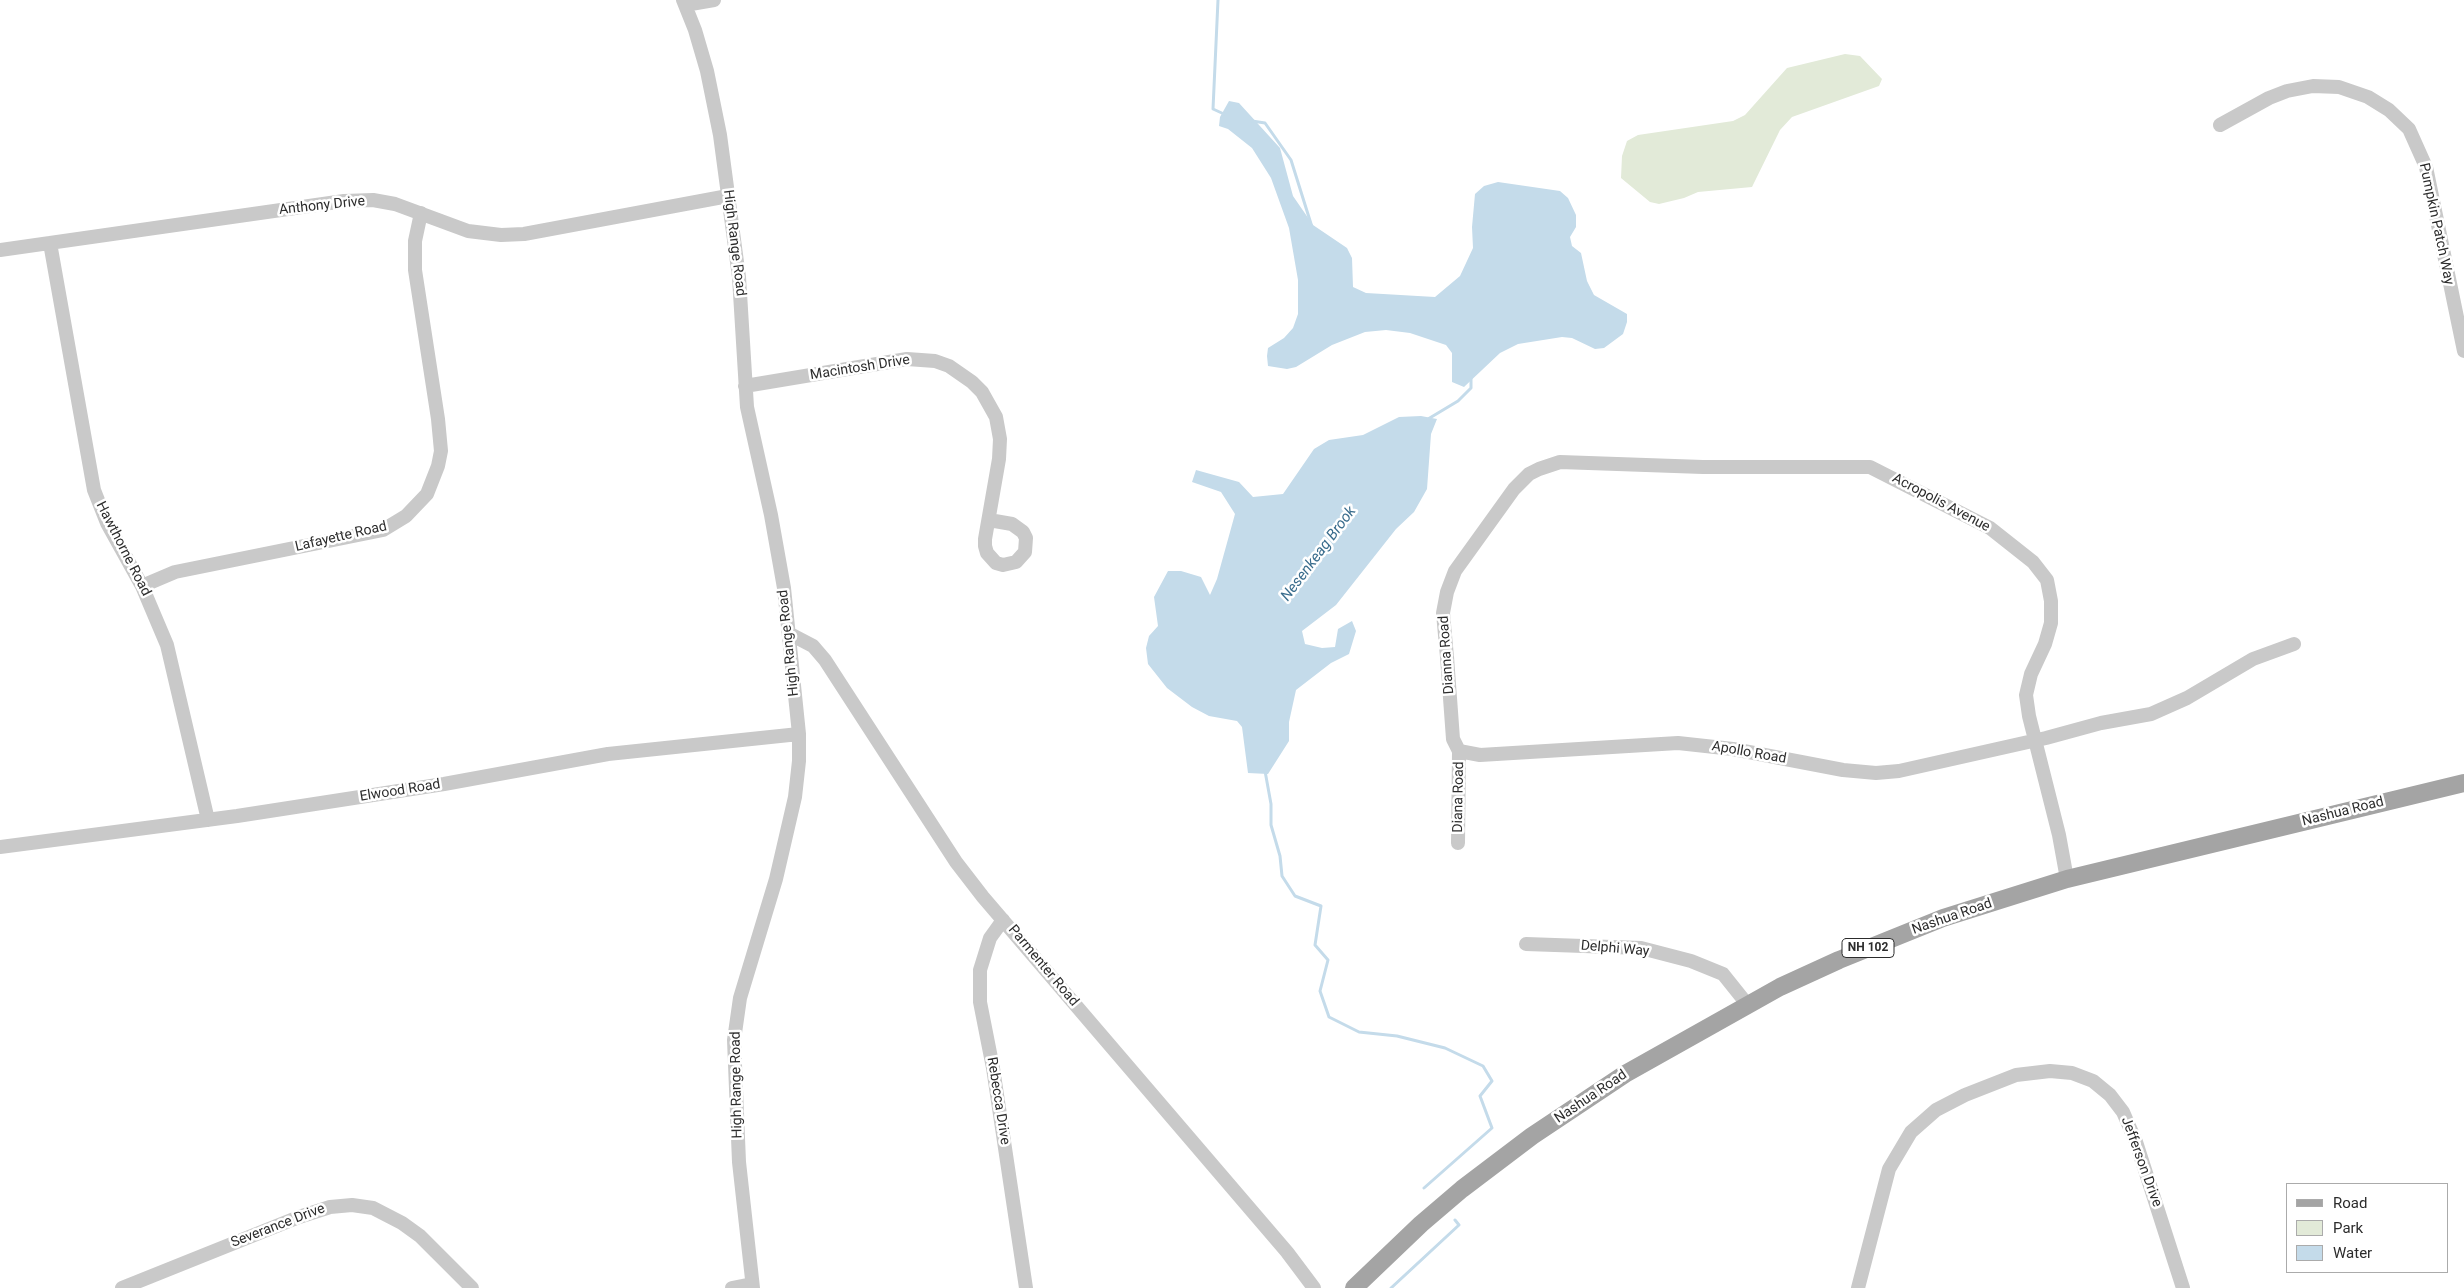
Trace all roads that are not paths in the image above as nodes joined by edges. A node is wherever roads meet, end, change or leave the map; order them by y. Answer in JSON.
{"nodes":[{"id":1,"x":714,"y":0,"type":"edge"},
{"id":2,"x":684,"y":3,"type":"edge"},
{"id":3,"x":2220,"y":125,"type":"dead end"},
{"id":4,"x":728,"y":196,"type":"junction"},
{"id":5,"x":421,"y":213,"type":"junction"},
{"id":6,"x":50,"y":243,"type":"junction"},
{"id":7,"x":0,"y":250,"type":"edge"},
{"id":8,"x":2459,"y":306,"type":"edge"},
{"id":9,"x":2464,"y":351,"type":"edge"},
{"id":10,"x":745,"y":386,"type":"junction"},
{"id":11,"x":1539,"y":469,"type":"joint"},
{"id":12,"x":989,"y":520,"type":"dead end"},
{"id":13,"x":142,"y":586,"type":"junction"},
{"id":14,"x":790,"y":634,"type":"junction"},
{"id":15,"x":2294,"y":644,"type":"dead end"},
{"id":16,"x":799,"y":734,"type":"junction"},
{"id":17,"x":2035,"y":740,"type":"junction"},
{"id":18,"x":1459,"y":751,"type":"junction"},
{"id":19,"x":2464,"y":783,"type":"edge"},
{"id":20,"x":208,"y":820,"type":"junction"},
{"id":21,"x":1458,"y":843,"type":"dead end"},
{"id":22,"x":0,"y":847,"type":"edge"},
{"id":23,"x":2067,"y":879,"type":"junction"},
{"id":24,"x":1003,"y":920,"type":"junction"},
{"id":25,"x":1526,"y":944,"type":"dead end"},
{"id":26,"x":1747,"y":1004,"type":"junction"},
{"id":27,"x":753,"y":1286,"type":"edge"},
{"id":28,"x":122,"y":1288,"type":"edge"},
{"id":29,"x":472,"y":1288,"type":"edge"},
{"id":30,"x":732,"y":1288,"type":"edge"},
{"id":31,"x":1026,"y":1288,"type":"edge"},
{"id":32,"x":1314,"y":1288,"type":"edge"},
{"id":33,"x":1354,"y":1288,"type":"edge"},
{"id":34,"x":1858,"y":1288,"type":"edge"},
{"id":35,"x":2183,"y":1288,"type":"edge"}],
"edges":[{"from":1,"to":2,"type":"street"},
{"from":2,"to":4,"type":"street","name":"High Range Road"},
{"from":3,"to":8,"type":"street","name":"Pumpkin Patch Way"},
{"from":4,"to":5,"type":"street","name":"Anthony Drive"},
{"from":4,"to":10,"type":"street","name":"High Range Road"},
{"from":5,"to":6,"type":"street","name":"Anthony Drive"},
{"from":5,"to":13,"type":"street","name":"Lafayette Road"},
{"from":6,"to":7,"type":"street","name":"Anthony Drive"},
{"from":6,"to":13,"type":"street","name":"Hawthorne Road"},
{"from":8,"to":9,"type":"street","name":"Pumpkin Patch Way"},
{"from":10,"to":12,"type":"street","name":"Macintosh Drive"},
{"from":10,"to":14,"type":"street","name":"High Range Road"},
{"from":11,"to":17,"type":"street","name":"Acropolis Avenue"},
{"from":11,"to":18,"type":"street","name":"Dianna Road"},
{"from":13,"to":20,"type":"street","name":"Hawthorne Road"},
{"from":14,"to":16,"type":"street","name":"High Range Road"},
{"from":14,"to":24,"type":"street","name":"Parmenter Road"},
{"from":15,"to":17,"type":"street","name":"Apollo Road"},
{"from":16,"to":20,"type":"street","name":"Elwood Road"},
{"from":16,"to":27,"type":"street","name":"High Range Road"},
{"from":17,"to":18,"type":"street","name":"Apollo Road"},
{"from":17,"to":23,"type":"street","name":"Acropolis Avenue"},
{"from":18,"to":21,"type":"street","name":"Diana Road"},
{"from":19,"to":23,"type":"main road","name":"Nashua Road","number":"NH 102"},
{"from":20,"to":22,"type":"street","name":"Elwood Road"},
{"from":23,"to":26,"type":"main road","name":"Nashua Road","number":"NH 102"},
{"from":24,"to":31,"type":"street","name":"Rebecca Drive"},
{"from":24,"to":32,"type":"street","name":"Parmenter Road"},
{"from":25,"to":26,"type":"street","name":"Delphi Way"},
{"from":26,"to":33,"type":"main road","name":"Nashua Road","number":"NH 102"},
{"from":27,"to":30,"type":"street"},
{"from":28,"to":29,"type":"street","name":"Severance Drive"},
{"from":34,"to":35,"type":"street","name":"Jefferson Drive"}]}
